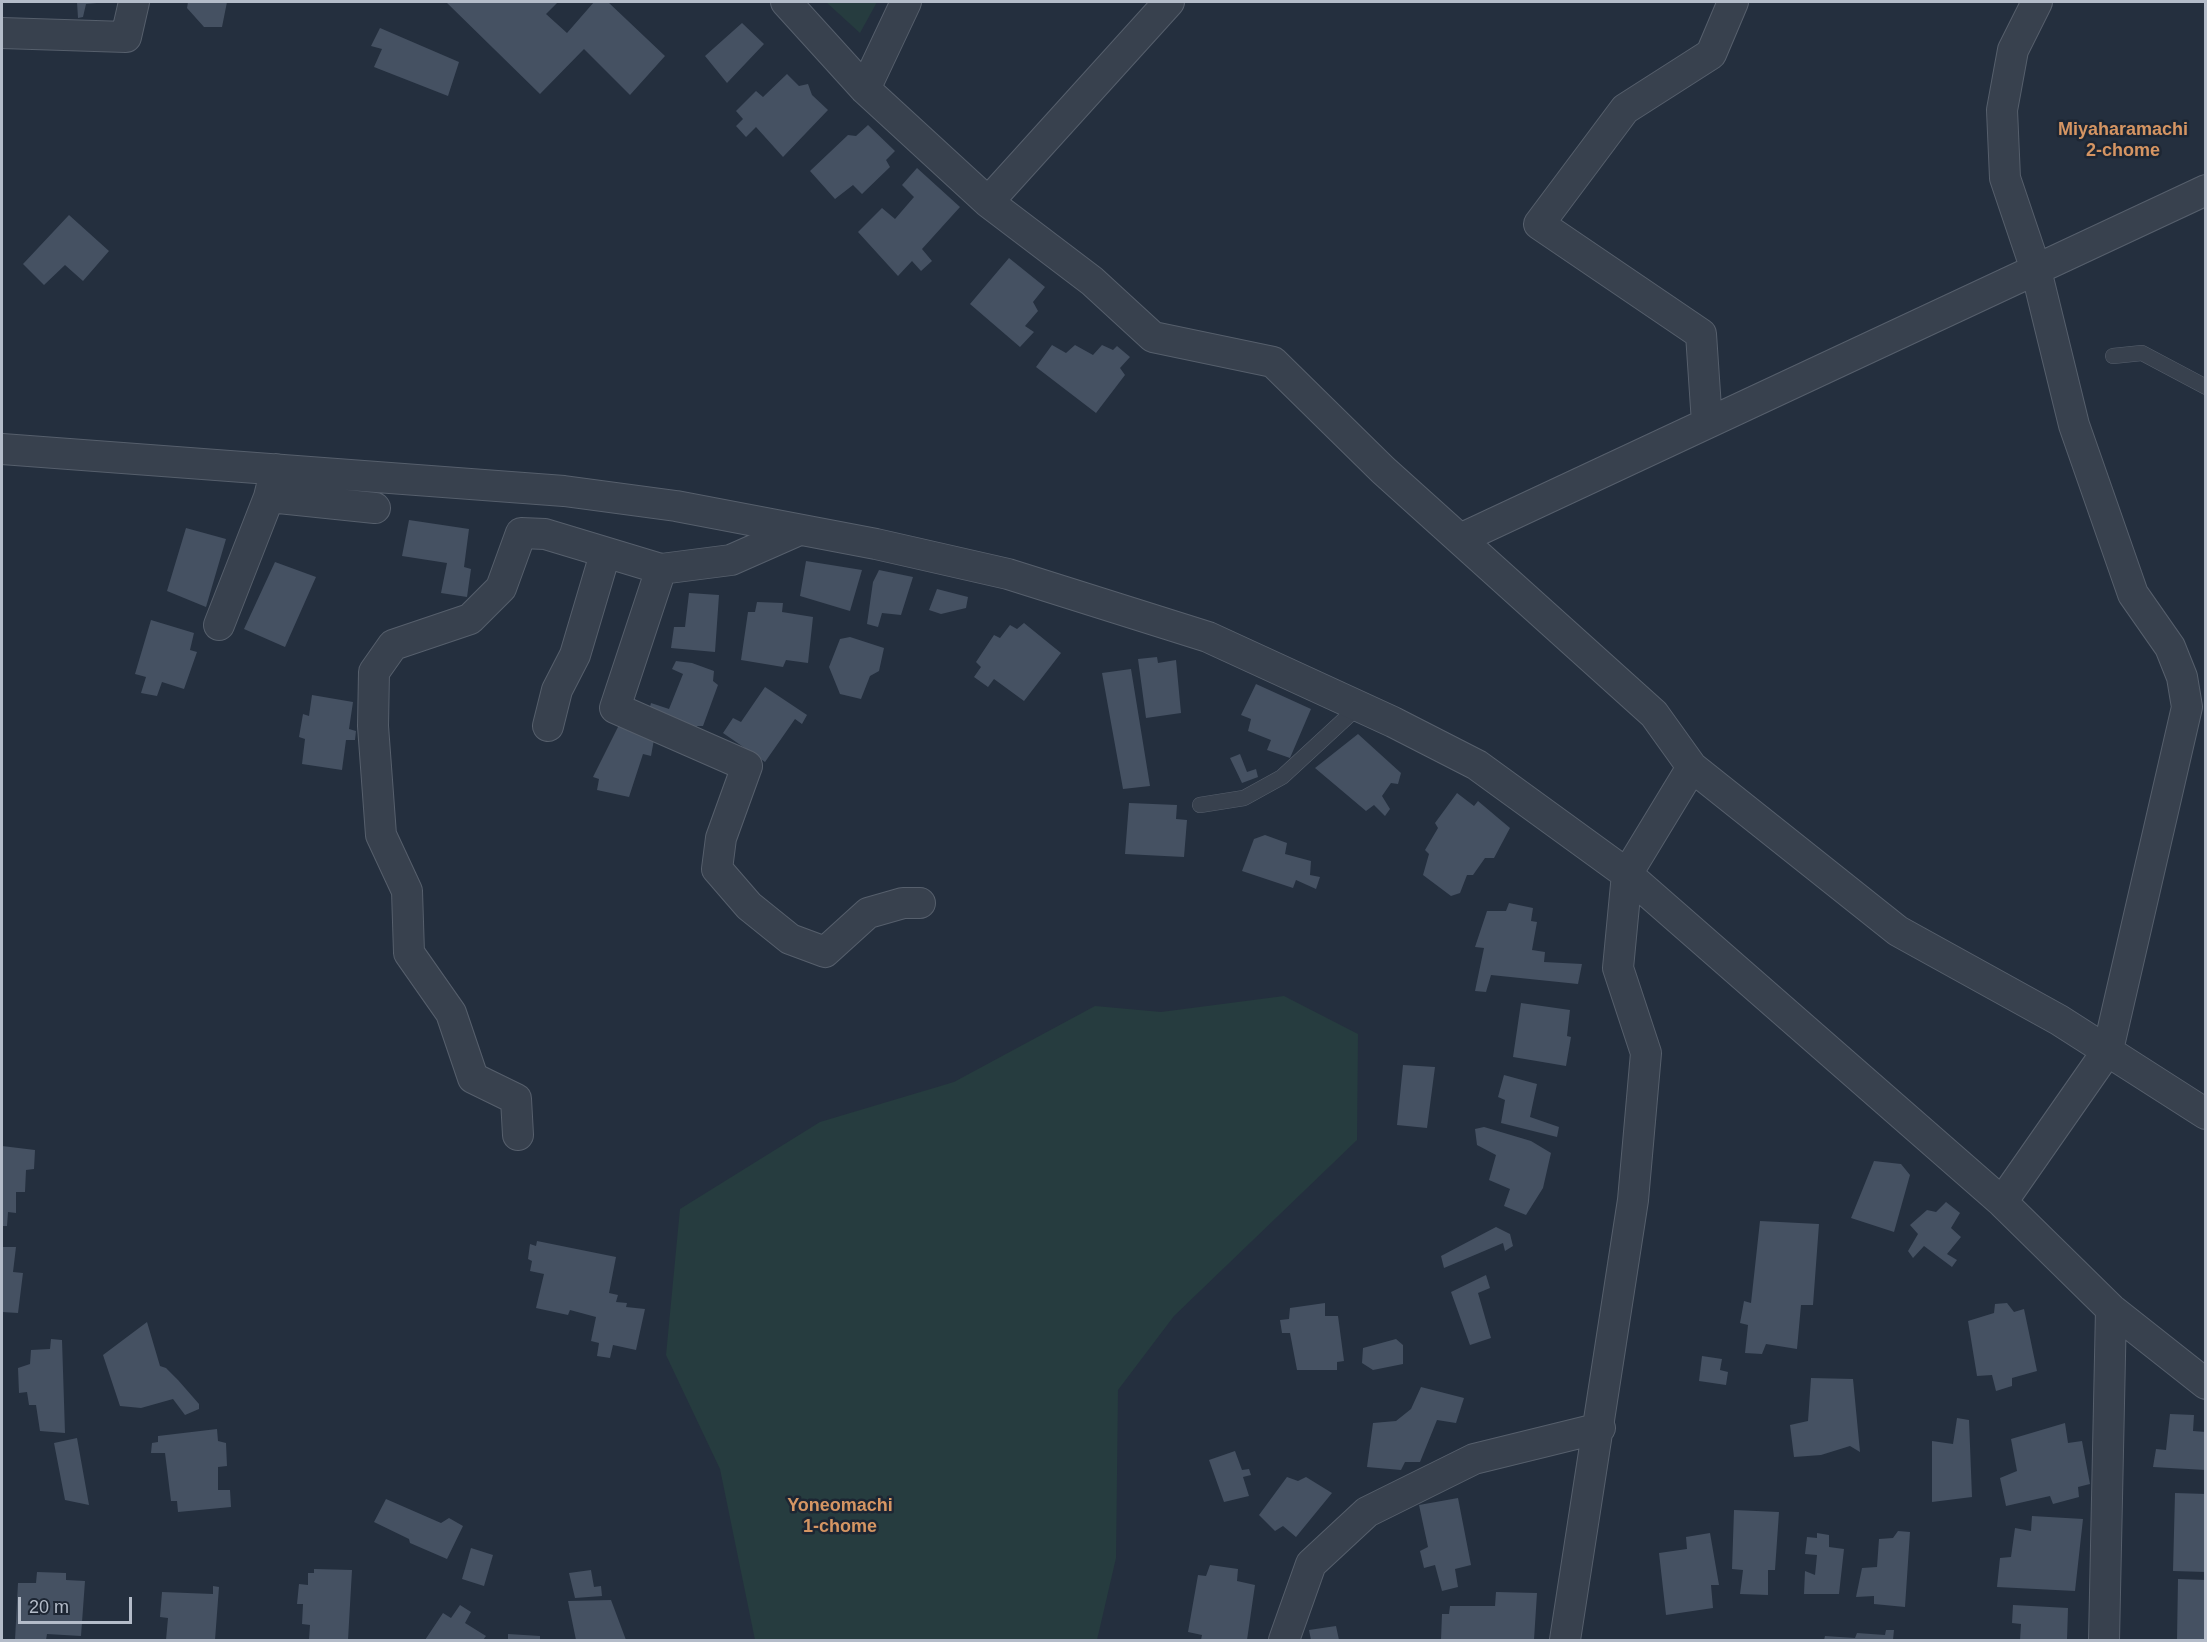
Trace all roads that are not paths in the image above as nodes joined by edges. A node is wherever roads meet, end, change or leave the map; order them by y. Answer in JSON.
{"nodes":[{"id":1,"x":134,"y":2,"type":"edge"},
{"id":2,"x":786,"y":2,"type":"edge"},
{"id":3,"x":906,"y":2,"type":"edge"},
{"id":4,"x":1169,"y":2,"type":"edge"},
{"id":5,"x":1733,"y":2,"type":"edge"},
{"id":6,"x":2037,"y":2,"type":"edge"},
{"id":7,"x":2,"y":33,"type":"edge"},
{"id":8,"x":865,"y":89,"type":"junction"},
{"id":9,"x":2205,"y":190,"type":"edge"},
{"id":10,"x":988,"y":202,"type":"junction"},
{"id":11,"x":2036,"y":270,"type":"junction"},
{"id":12,"x":2113,"y":356,"type":"dead end"},
{"id":13,"x":2205,"y":387,"type":"edge"},
{"id":14,"x":1707,"y":423,"type":"junction"},
{"id":15,"x":2,"y":449,"type":"edge"},
{"id":16,"x":273,"y":483,"type":"junction"},
{"id":17,"x":375,"y":508,"type":"dead end"},
{"id":18,"x":799,"y":530,"type":"junction"},
{"id":19,"x":1460,"y":540,"type":"junction"},
{"id":20,"x":605,"y":554,"type":"junction"},
{"id":21,"x":661,"y":569,"type":"junction"},
{"id":22,"x":219,"y":625,"type":"dead end"},
{"id":23,"x":1359,"y":706,"type":"junction"},
{"id":24,"x":548,"y":726,"type":"dead end"},
{"id":25,"x":1692,"y":767,"type":"junction"},
{"id":26,"x":1200,"y":805,"type":"dead end"},
{"id":27,"x":1627,"y":874,"type":"junction"},
{"id":28,"x":920,"y":903,"type":"dead end"},
{"id":29,"x":2108,"y":1050,"type":"junction"},
{"id":30,"x":2205,"y":1114,"type":"edge"},
{"id":31,"x":518,"y":1135,"type":"dead end"},
{"id":32,"x":2002,"y":1202,"type":"junction"},
{"id":33,"x":2111,"y":1309,"type":"junction"},
{"id":34,"x":2205,"y":1384,"type":"edge"},
{"id":35,"x":1600,"y":1428,"type":"junction"},
{"id":36,"x":1284,"y":1641,"type":"edge"},
{"id":37,"x":1565,"y":1641,"type":"edge"},
{"id":38,"x":2104,"y":1641,"type":"edge"}],
"edges":[{"from":1,"to":7,"type":"street"},
{"from":2,"to":8,"type":"street"},
{"from":3,"to":8,"type":"street"},
{"from":4,"to":10,"type":"street"},
{"from":5,"to":14,"type":"street"},
{"from":6,"to":11,"type":"street"},
{"from":8,"to":10,"type":"street"},
{"from":9,"to":11,"type":"street"},
{"from":10,"to":19,"type":"street"},
{"from":11,"to":14,"type":"street"},
{"from":11,"to":29,"type":"street"},
{"from":12,"to":13,"type":"lane"},
{"from":14,"to":19,"type":"street"},
{"from":15,"to":16,"type":"street"},
{"from":16,"to":17,"type":"street"},
{"from":16,"to":18,"type":"street"},
{"from":16,"to":22,"type":"street"},
{"from":18,"to":21,"type":"street"},
{"from":18,"to":23,"type":"street"},
{"from":19,"to":25,"type":"street"},
{"from":20,"to":21,"type":"street"},
{"from":20,"to":24,"type":"street"},
{"from":20,"to":31,"type":"street"},
{"from":21,"to":28,"type":"street"},
{"from":23,"to":26,"type":"lane"},
{"from":23,"to":27,"type":"street"},
{"from":25,"to":27,"type":"street"},
{"from":25,"to":29,"type":"street"},
{"from":27,"to":32,"type":"street"},
{"from":27,"to":35,"type":"street"},
{"from":29,"to":30,"type":"street"},
{"from":29,"to":32,"type":"street"},
{"from":32,"to":33,"type":"street"},
{"from":33,"to":34,"type":"street"},
{"from":33,"to":38,"type":"street"},
{"from":35,"to":36,"type":"street"},
{"from":35,"to":37,"type":"street"}]}
